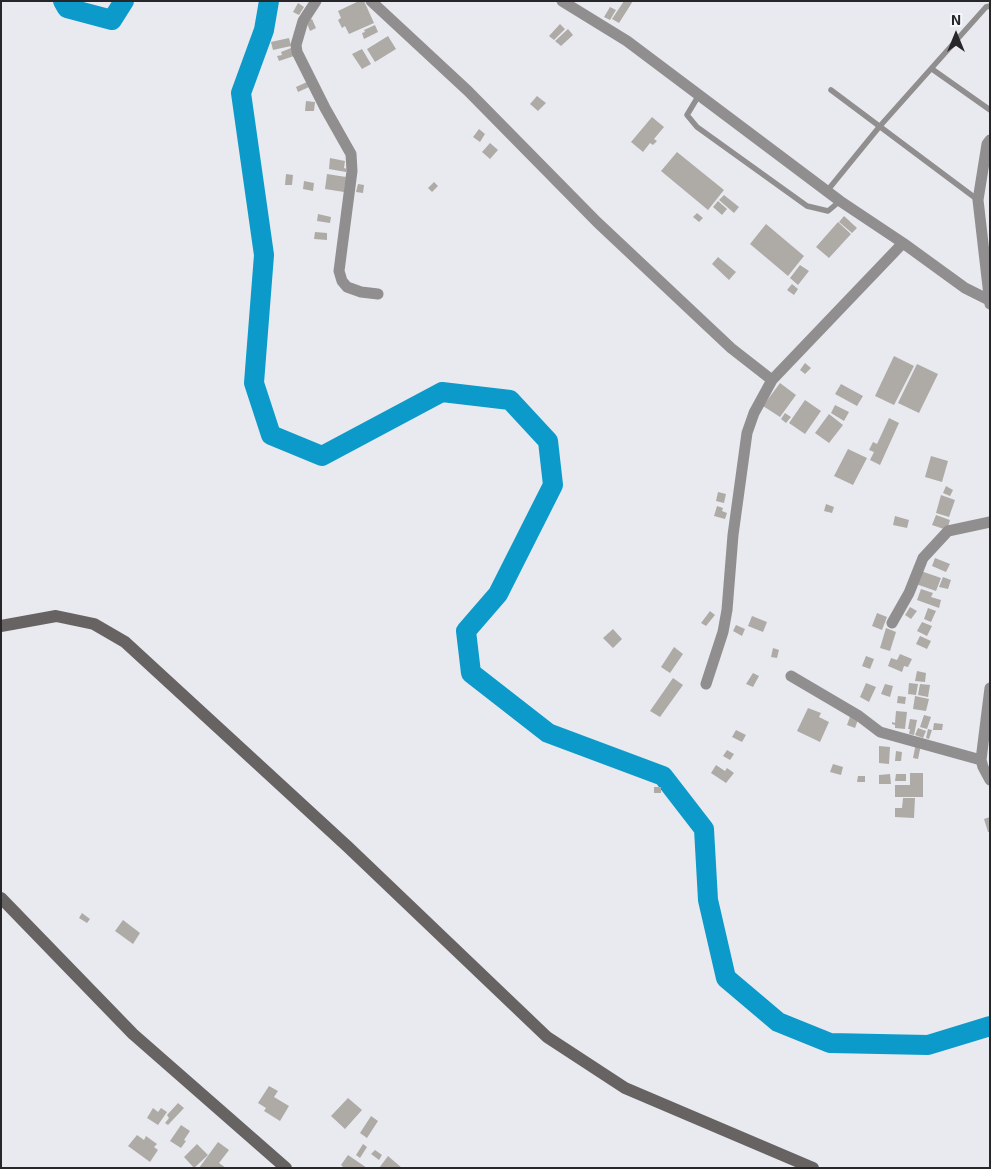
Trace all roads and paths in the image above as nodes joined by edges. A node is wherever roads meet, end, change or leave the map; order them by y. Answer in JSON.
{"nodes":[{"id":1,"x":316,"y":1,"type":"edge"},
{"id":2,"x":371,"y":1,"type":"edge"},
{"id":3,"x":562,"y":1,"type":"edge"},
{"id":4,"x":990,"y":6,"type":"edge"},
{"id":5,"x":932,"y":69,"type":"junction"},
{"id":6,"x":831,"y":90,"type":"dead end"},
{"id":7,"x":699,"y":94,"type":"junction"},
{"id":8,"x":990,"y":110,"type":"edge"},
{"id":9,"x":880,"y":126,"type":"junction"},
{"id":10,"x":990,"y":140,"type":"edge"},
{"id":11,"x":987,"y":168,"type":"edge"},
{"id":12,"x":827,"y":190,"type":"junction"},
{"id":13,"x":978,"y":200,"type":"junction"},
{"id":14,"x":840,"y":201,"type":"junction"},
{"id":15,"x":903,"y":242,"type":"junction"},
{"id":16,"x":378,"y":294,"type":"dead end"},
{"id":17,"x":990,"y":302,"type":"edge"},
{"id":18,"x":772,"y":380,"type":"junction"},
{"id":19,"x":990,"y":522,"type":"edge"},
{"id":20,"x":892,"y":623,"type":"dead end"},
{"id":21,"x":1,"y":626,"type":"edge"},
{"id":22,"x":791,"y":676,"type":"dead end"},
{"id":23,"x":706,"y":684,"type":"dead end"},
{"id":24,"x":990,"y":688,"type":"edge"},
{"id":25,"x":985,"y":765,"type":"edge"},
{"id":26,"x":990,"y":780,"type":"edge"},
{"id":27,"x":1,"y":898,"type":"edge"},
{"id":28,"x":286,"y":1168,"type":"edge"},
{"id":29,"x":813,"y":1168,"type":"edge"}],
"edges":[{"from":1,"to":16,"type":"street"},
{"from":2,"to":18,"type":"street"},
{"from":3,"to":7,"type":"street"},
{"from":4,"to":5,"type":"lane"},
{"from":5,"to":8,"type":"lane"},
{"from":5,"to":9,"type":"lane"},
{"from":6,"to":9,"type":"lane"},
{"from":7,"to":12,"type":"street"},
{"from":7,"to":14,"type":"lane"},
{"from":9,"to":12,"type":"lane"},
{"from":9,"to":13,"type":"lane"},
{"from":10,"to":11,"type":"street"},
{"from":11,"to":13,"type":"street"},
{"from":12,"to":14,"type":"street"},
{"from":13,"to":17,"type":"street"},
{"from":14,"to":15,"type":"street"},
{"from":15,"to":17,"type":"street"},
{"from":15,"to":18,"type":"street"},
{"from":18,"to":23,"type":"street"},
{"from":19,"to":20,"type":"street"},
{"from":21,"to":29,"type":"main road"},
{"from":22,"to":25,"type":"street"},
{"from":24,"to":25,"type":"street"},
{"from":25,"to":26,"type":"street"},
{"from":27,"to":28,"type":"main road"}]}
